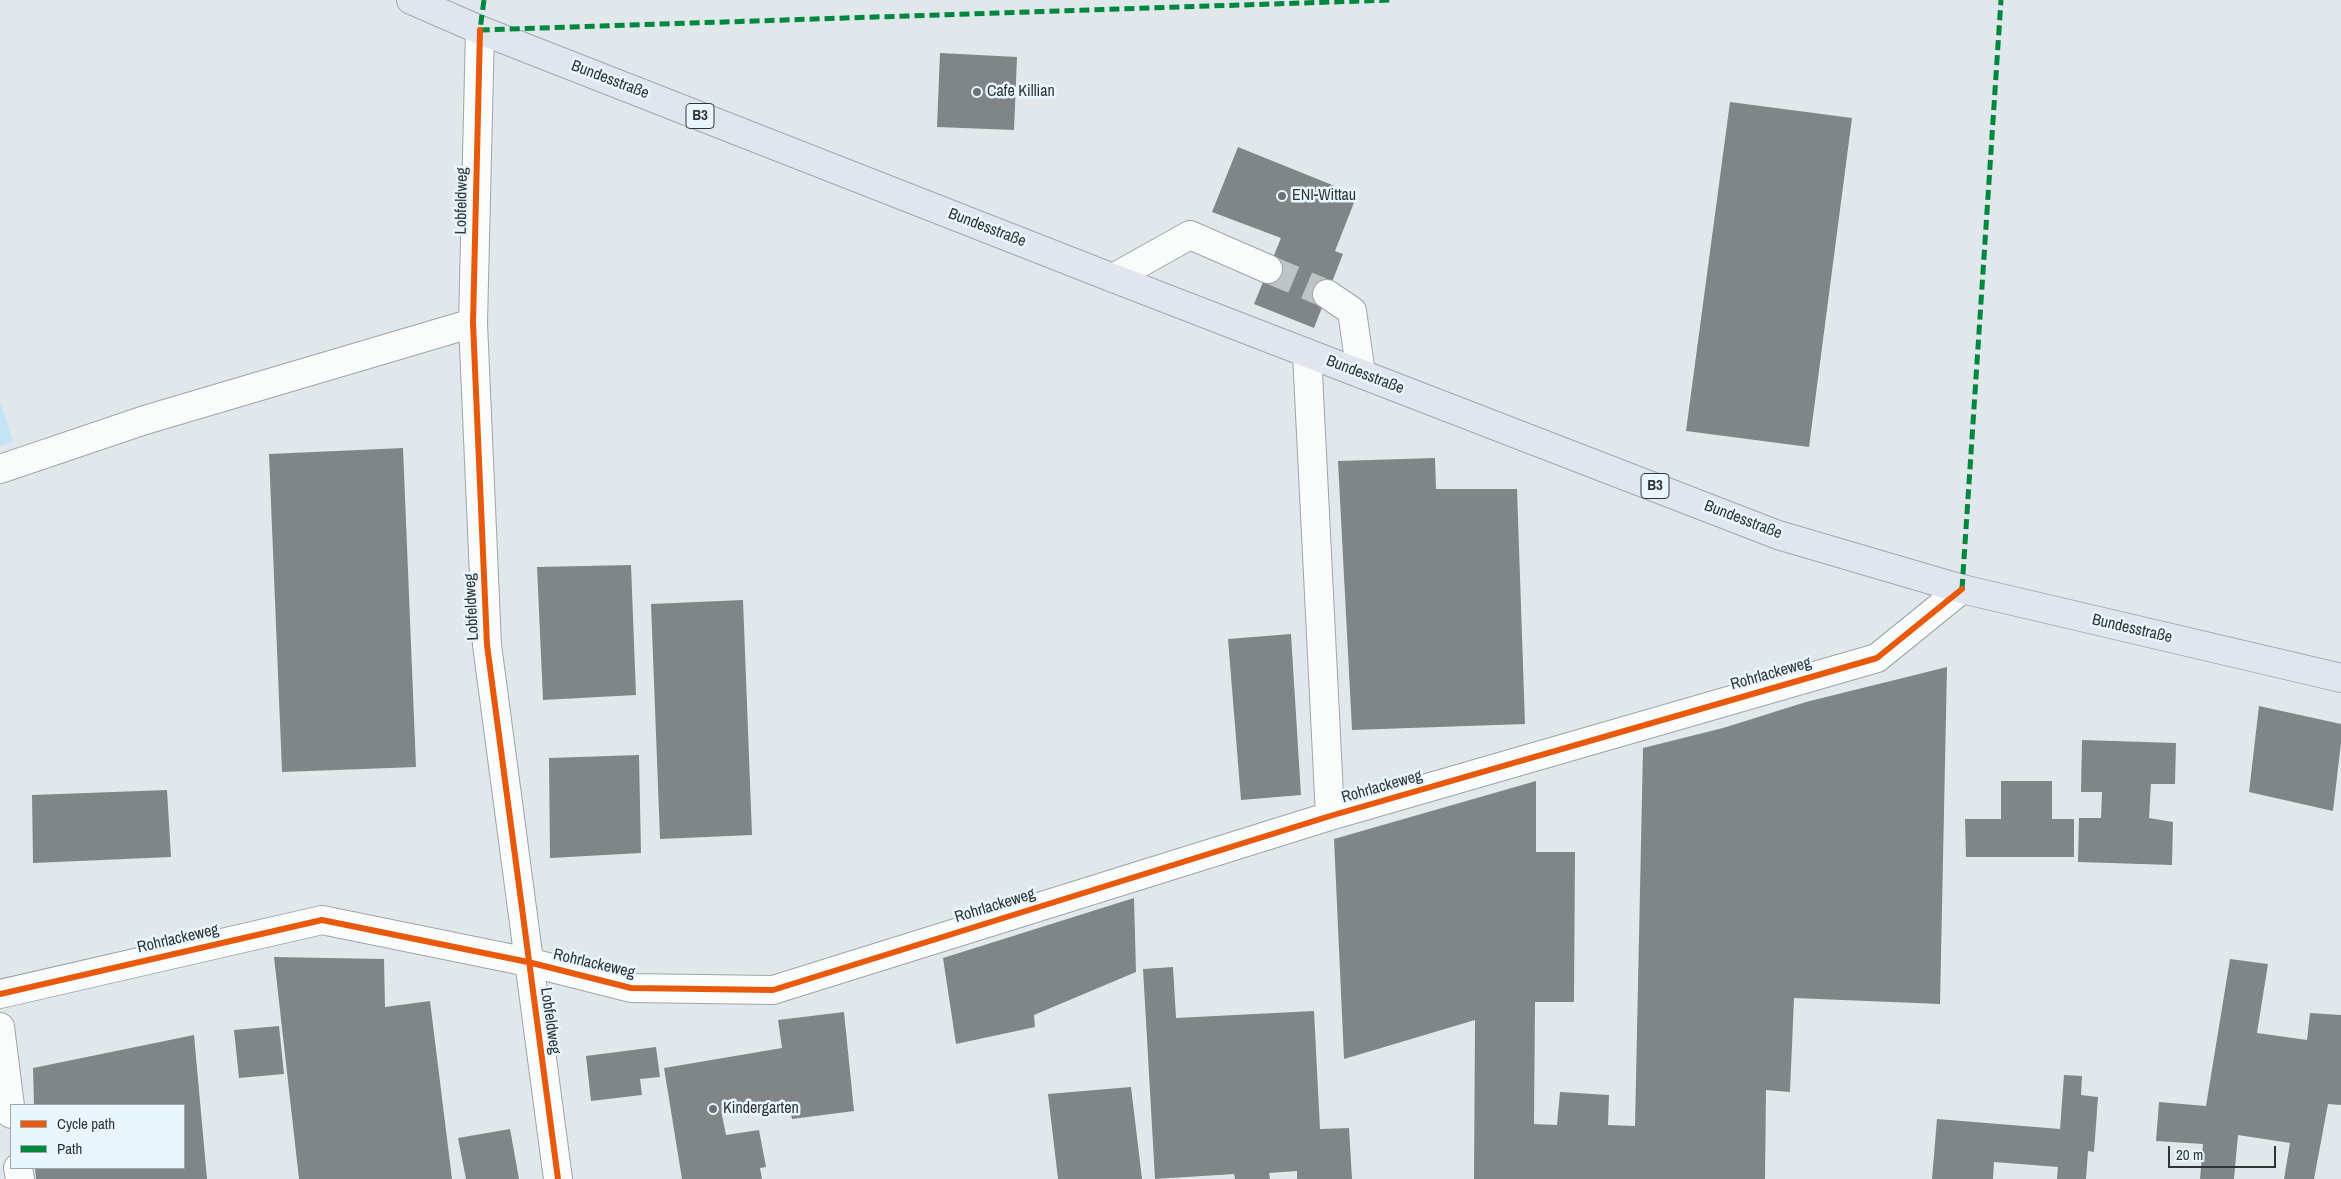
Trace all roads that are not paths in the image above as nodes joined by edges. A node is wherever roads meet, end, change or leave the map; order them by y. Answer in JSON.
{"nodes":[{"id":1,"x":411,"y":0,"type":"edge"},
{"id":2,"x":480,"y":30,"type":"junction"},
{"id":3,"x":1268,"y":269,"type":"tunnel mouth"},
{"id":4,"x":1113,"y":278,"type":"junction"},
{"id":5,"x":1327,"y":294,"type":"tunnel mouth"},
{"id":6,"x":473,"y":323,"type":"junction"},
{"id":7,"x":1307,"y":353,"type":"junction"},
{"id":8,"x":1362,"y":374,"type":"junction"},
{"id":9,"x":0,"y":469,"type":"edge"},
{"id":10,"x":1962,"y":589,"type":"junction"},
{"id":11,"x":2341,"y":678,"type":"edge"},
{"id":12,"x":1330,"y":816,"type":"junction"},
{"id":13,"x":528,"y":962,"type":"junction"},
{"id":14,"x":0,"y":994,"type":"edge"},
{"id":15,"x":0,"y":1027,"type":"edge"},
{"id":16,"x":10,"y":1106,"type":"edge"},
{"id":17,"x":558,"y":1179,"type":"edge"}],
"edges":[{"from":1,"to":2,"type":"main road","name":"Bundesstraße","number":"B3"},
{"from":2,"to":4,"type":"main road","name":"Bundesstraße","number":"B3"},
{"from":2,"to":6,"type":"street","name":"Lobfeldweg"},
{"from":3,"to":4,"type":"street"},
{"from":4,"to":7,"type":"main road","name":"Bundesstraße","number":"B3"},
{"from":5,"to":8,"type":"street"},
{"from":6,"to":9,"type":"street"},
{"from":6,"to":13,"type":"street","name":"Lobfeldweg"},
{"from":7,"to":8,"type":"main road","name":"Bundesstraße","number":"B3"},
{"from":7,"to":12,"type":"street"},
{"from":8,"to":10,"type":"main road","name":"Bundesstraße","number":"B3"},
{"from":10,"to":11,"type":"main road","name":"Bundesstraße","number":"B3"},
{"from":10,"to":12,"type":"street","name":"Rohrlackeweg"},
{"from":12,"to":13,"type":"street","name":"Rohrlackeweg"},
{"from":13,"to":14,"type":"street","name":"Rohrlackeweg"},
{"from":13,"to":17,"type":"street","name":"Lobfeldweg"},
{"from":15,"to":16,"type":"street"}]}
